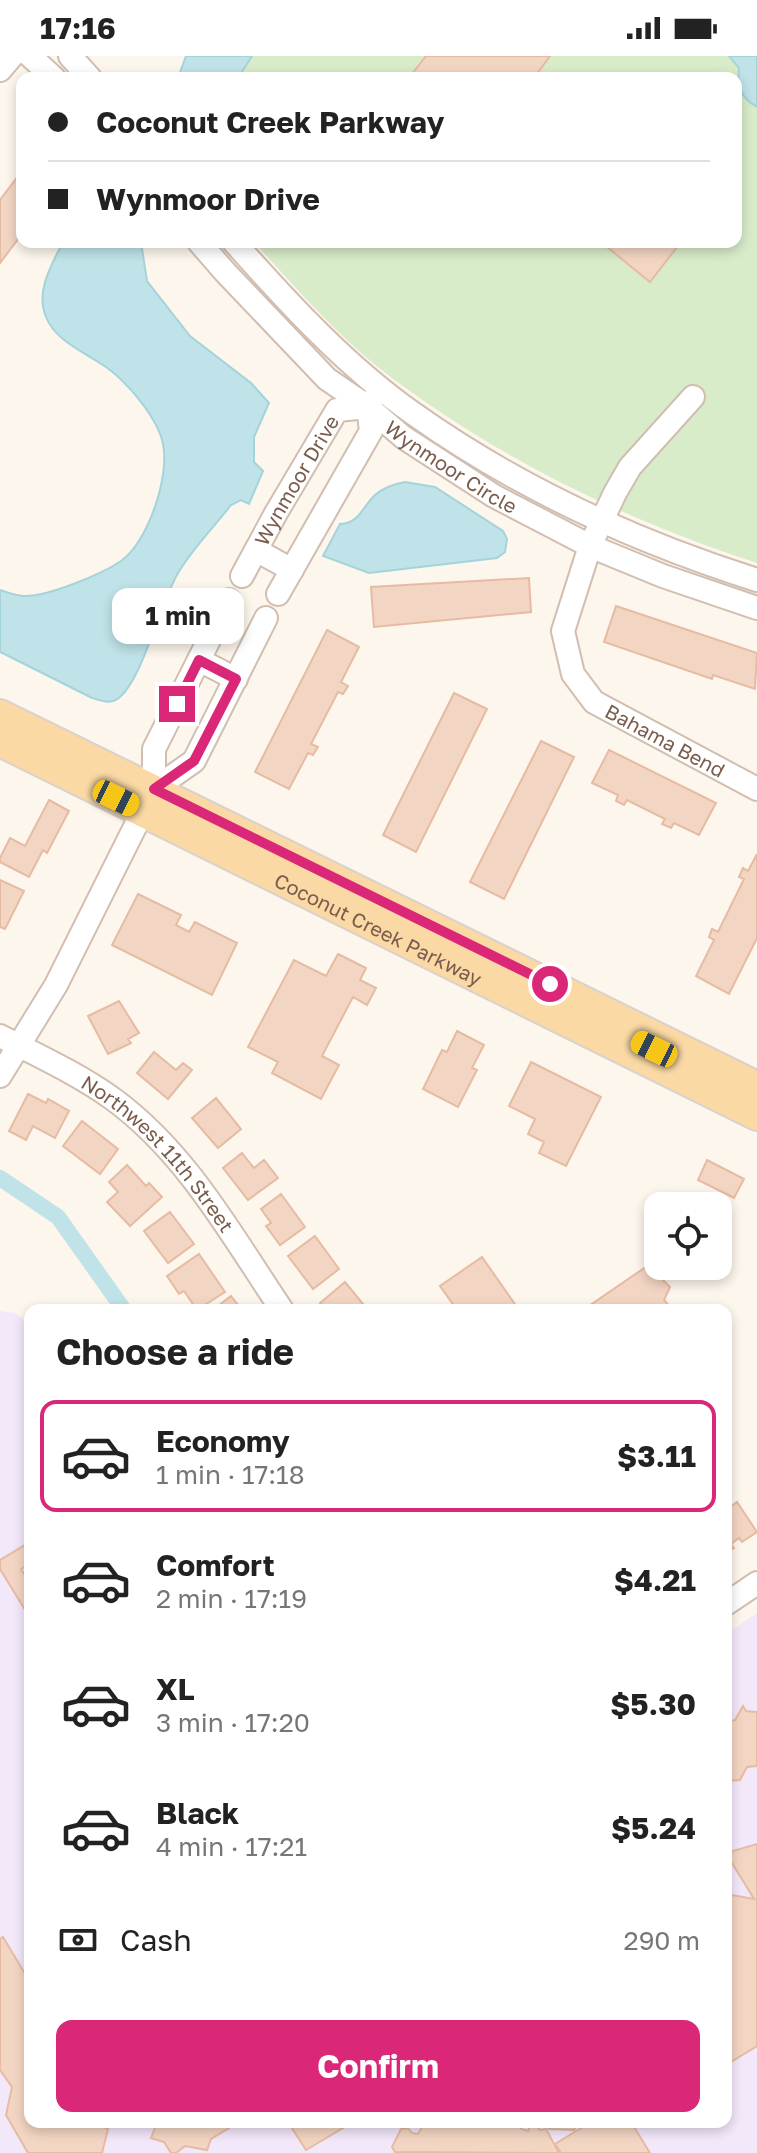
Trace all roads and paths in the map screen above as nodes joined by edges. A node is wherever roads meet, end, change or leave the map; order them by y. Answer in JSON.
{"nodes":[{"id":1,"x":12,"y":56,"type":"edge"},
{"id":2,"x":30,"y":56,"type":"edge"},
{"id":3,"x":70,"y":56,"type":"edge"},
{"id":4,"x":0,"y":70,"type":"edge"},
{"id":5,"x":47,"y":72,"type":"edge"},
{"id":6,"x":85,"y":72,"type":"edge"},
{"id":7,"x":204,"y":248,"type":"edge"},
{"id":8,"x":240,"y":248,"type":"edge"},
{"id":9,"x":379,"y":386,"type":"junction"},
{"id":10,"x":693,"y":397,"type":"dead end"},
{"id":11,"x":368,"y":407,"type":"junction"},
{"id":12,"x":601,"y":519,"type":"junction"},
{"id":13,"x":590,"y":546,"type":"junction"},
{"id":14,"x":256,"y":550,"type":"junction"},
{"id":15,"x":292,"y":570,"type":"junction"},
{"id":16,"x":242,"y":576,"type":"dead end"},
{"id":17,"x":757,"y":580,"type":"edge"},
{"id":18,"x":278,"y":594,"type":"dead end"},
{"id":19,"x":229,"y":600,"type":"dead end"},
{"id":20,"x":757,"y":608,"type":"edge"},
{"id":21,"x":266,"y":618,"type":"dead end"},
{"id":22,"x":199,"y":660,"type":"junction"},
{"id":23,"x":236,"y":679,"type":"junction"},
{"id":24,"x":0,"y":714,"type":"edge"},
{"id":25,"x":0,"y":742,"type":"edge"},
{"id":26,"x":757,"y":789,"type":"edge"},
{"id":27,"x":148,"y":800,"type":"junction"},
{"id":28,"x":540,"y":1008,"type":"junction"},
{"id":29,"x":8,"y":1041,"type":"edge"},
{"id":30,"x":0,"y":1076,"type":"edge"},
{"id":31,"x":749,"y":1082,"type":"edge"},
{"id":32,"x":757,"y":1116,"type":"edge"},
{"id":33,"x":278,"y":1304,"type":"edge"},
{"id":34,"x":757,"y":1583,"type":"edge"},
{"id":35,"x":732,"y":1600,"type":"edge"}],
"edges":[{"from":1,"to":4,"type":"street"},
{"from":2,"to":5,"type":"street"},
{"from":3,"to":6,"type":"street"},
{"from":7,"to":11,"type":"street","name":"Wynmoor Circle"},
{"from":8,"to":9,"type":"street","name":"Wynmoor Circle"},
{"from":9,"to":11,"type":"street","name":"Wynmoor Drive"},
{"from":9,"to":12,"type":"street","name":"Wynmoor Circle"},
{"from":10,"to":12,"type":"street","name":"Bahama Bend"},
{"from":11,"to":13,"type":"street","name":"Wynmoor Circle"},
{"from":11,"to":14,"type":"street","name":"Wynmoor Drive"},
{"from":11,"to":15,"type":"street","name":"Wynmoor Drive"},
{"from":12,"to":13,"type":"street","name":"Bahama Bend"},
{"from":12,"to":17,"type":"street","name":"Wynmoor Circle"},
{"from":13,"to":20,"type":"street","name":"Wynmoor Circle"},
{"from":13,"to":26,"type":"street","name":"Bahama Bend"},
{"from":14,"to":15,"type":"street"},
{"from":14,"to":16,"type":"street","name":"Wynmoor Drive"},
{"from":15,"to":18,"type":"street","name":"Wynmoor Drive"},
{"from":19,"to":22,"type":"street"},
{"from":21,"to":23,"type":"street"},
{"from":22,"to":23,"type":"street"},
{"from":22,"to":27,"type":"street"},
{"from":23,"to":27,"type":"street"},
{"from":24,"to":27,"type":"main road","name":"Coconut Creek Parkway"},
{"from":25,"to":27,"type":"main road","name":"Coconut Creek Parkway"},
{"from":27,"to":28,"type":"main road","name":"Coconut Creek Parkway"},
{"from":27,"to":29,"type":"street"},
{"from":27,"to":31,"type":"main road","name":"Coconut Creek Parkway"},
{"from":28,"to":31,"type":"main road"},
{"from":28,"to":32,"type":"main road","name":"Coconut Creek Parkway"},
{"from":29,"to":30,"type":"street"},
{"from":29,"to":33,"type":"street","name":"Northwest 11th Street"},
{"from":34,"to":35,"type":"street"}]}
